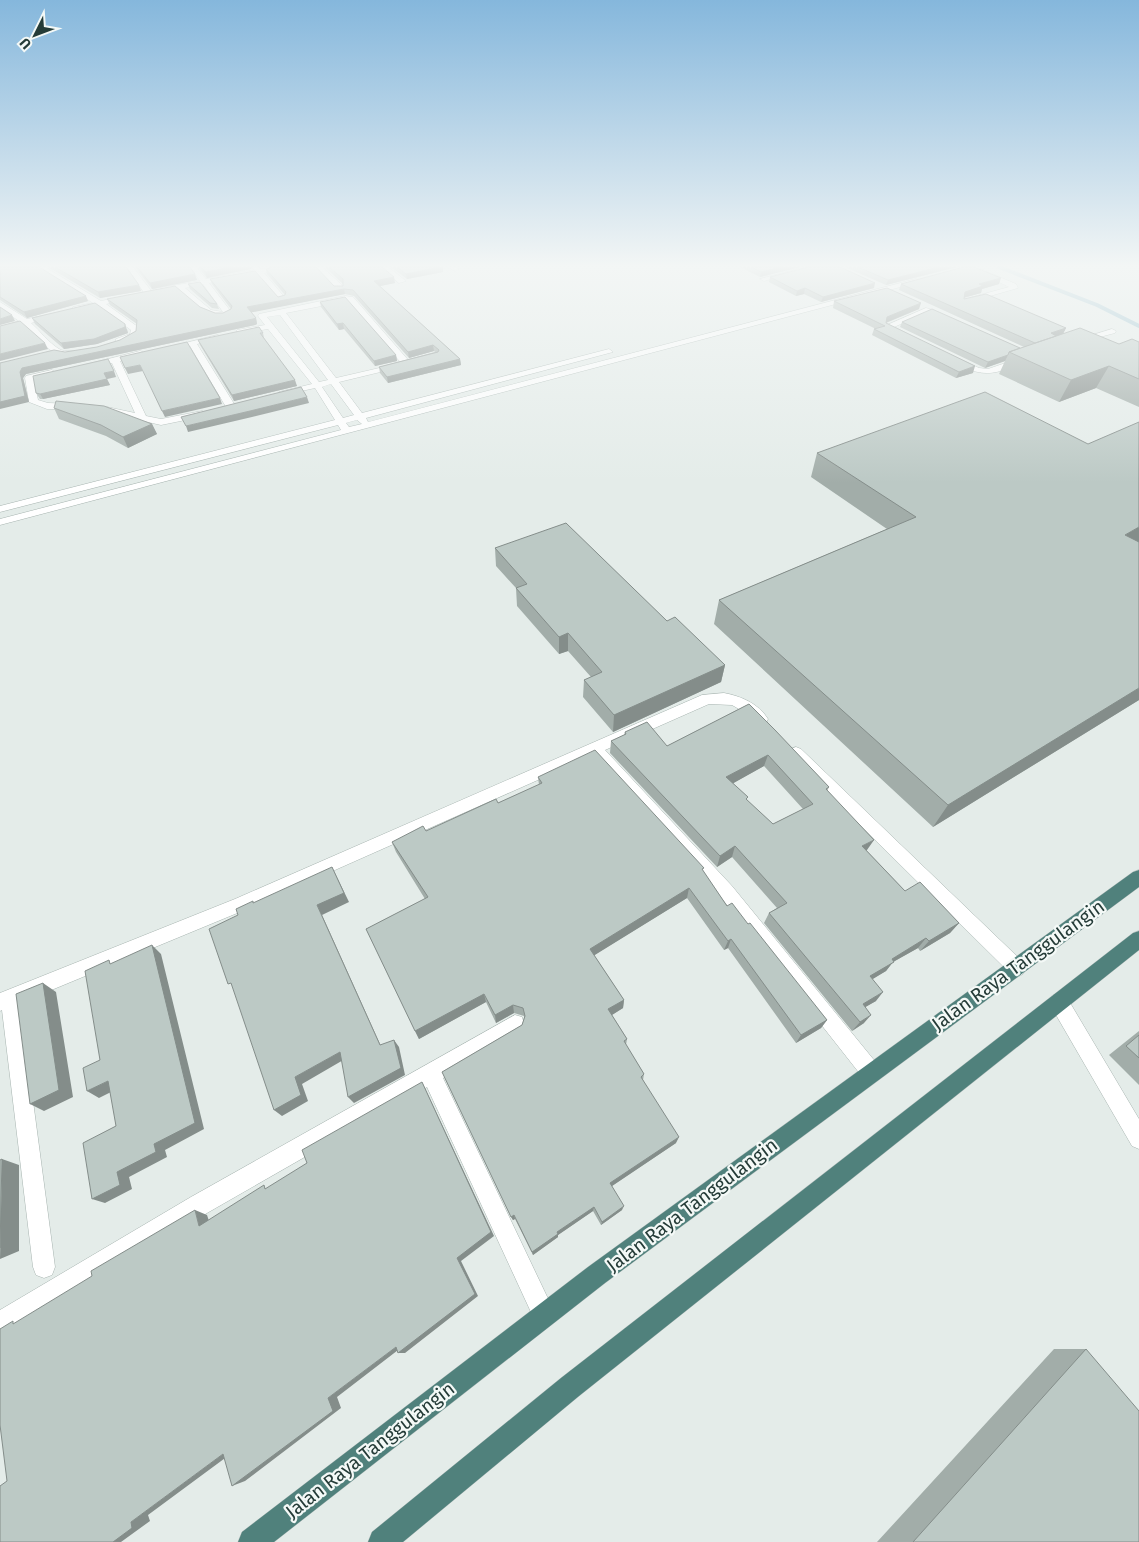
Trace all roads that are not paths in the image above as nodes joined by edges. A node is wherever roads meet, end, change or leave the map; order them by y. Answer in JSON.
{"nodes":[{"id":1,"x":41,"y":339,"type":"edge"},
{"id":2,"x":126,"y":339,"type":"edge"},
{"id":3,"x":210,"y":339,"type":"edge"},
{"id":4,"x":280,"y":339,"type":"edge"},
{"id":5,"x":302,"y":339,"type":"edge"},
{"id":6,"x":389,"y":339,"type":"edge"},
{"id":7,"x":679,"y":339,"type":"edge"},
{"id":8,"x":695,"y":339,"type":"edge"},
{"id":9,"x":1081,"y":339,"type":"edge"},
{"id":10,"x":684,"y":342,"type":"junction"},
{"id":11,"x":192,"y":343,"type":"junction"},
{"id":12,"x":108,"y":344,"type":"edge"},
{"id":13,"x":1068,"y":344,"type":"edge"},
{"id":14,"x":163,"y":349,"type":"edge"},
{"id":15,"x":616,"y":350,"type":"dead end"},
{"id":16,"x":82,"y":351,"type":"edge"},
{"id":17,"x":153,"y":351,"type":"edge"},
{"id":18,"x":1033,"y":356,"type":"edge"},
{"id":19,"x":953,"y":359,"type":"edge"},
{"id":20,"x":115,"y":360,"type":"junction"},
{"id":21,"x":77,"y":368,"type":"edge"},
{"id":22,"x":58,"y":372,"type":"edge"},
{"id":23,"x":334,"y":380,"type":"junction"},
{"id":24,"x":318,"y":385,"type":"junction"},
{"id":25,"x":269,"y":397,"type":"edge"},
{"id":26,"x":240,"y":404,"type":"edge"},
{"id":27,"x":87,"y":408,"type":"edge"},
{"id":28,"x":97,"y":409,"type":"edge"},
{"id":29,"x":222,"y":409,"type":"junction"},
{"id":30,"x":359,"y":416,"type":"junction"},
{"id":31,"x":142,"y":418,"type":"junction"},
{"id":32,"x":341,"y":421,"type":"junction"},
{"id":33,"x":367,"y":426,"type":"junction"},
{"id":34,"x":346,"y":431,"type":"junction"},
{"id":35,"x":0,"y":508,"type":"edge"},
{"id":36,"x":0,"y":522,"type":"edge"},
{"id":37,"x":594,"y":748,"type":"junction"},
{"id":38,"x":1139,"y":877,"type":"edge"},
{"id":39,"x":1139,"y":939,"type":"edge"},
{"id":40,"x":1017,"y":968,"type":"junction"},
{"id":41,"x":5,"y":1000,"type":"edge"},
{"id":42,"x":1059,"y":1002,"type":"junction"},
{"id":43,"x":515,"y":1024,"type":"dead end"},
{"id":44,"x":871,"y":1072,"type":"junction"},
{"id":45,"x":431,"y":1074,"type":"junction"},
{"id":46,"x":1139,"y":1140,"type":"edge"},
{"id":47,"x":44,"y":1267,"type":"dead end"},
{"id":48,"x":544,"y":1315,"type":"junction"},
{"id":49,"x":0,"y":1323,"type":"edge"},
{"id":50,"x":252,"y":1542,"type":"edge"},
{"id":51,"x":382,"y":1542,"type":"edge"}],
"edges":[{"from":1,"to":16,"type":"street"},
{"from":2,"to":12,"type":"street"},
{"from":3,"to":11,"type":"street"},
{"from":4,"to":24,"type":"street"},
{"from":5,"to":23,"type":"street"},
{"from":6,"to":23,"type":"street"},
{"from":7,"to":10,"type":"street"},
{"from":8,"to":10,"type":"street"},
{"from":9,"to":13,"type":"street"},
{"from":10,"to":33,"type":"street"},
{"from":11,"to":14,"type":"street"},
{"from":11,"to":29,"type":"street"},
{"from":15,"to":30,"type":"street"},
{"from":17,"to":20,"type":"street"},
{"from":18,"to":19,"type":"street"},
{"from":20,"to":21,"type":"street"},
{"from":20,"to":31,"type":"street"},
{"from":22,"to":27,"type":"street"},
{"from":23,"to":24,"type":"street"},
{"from":23,"to":30,"type":"street"},
{"from":24,"to":25,"type":"street"},
{"from":24,"to":32,"type":"street"},
{"from":26,"to":29,"type":"street"},
{"from":28,"to":31,"type":"street"},
{"from":29,"to":31,"type":"street"},
{"from":30,"to":32,"type":"street"},
{"from":30,"to":33,"type":"street"},
{"from":32,"to":34,"type":"street"},
{"from":32,"to":35,"type":"street"},
{"from":33,"to":34,"type":"street"},
{"from":34,"to":36,"type":"street"},
{"from":37,"to":40,"type":"street"},
{"from":37,"to":41,"type":"street"},
{"from":37,"to":44,"type":"street"},
{"from":38,"to":40,"type":"highway","name":"Jalan Raya Tanggulangin"},
{"from":39,"to":42,"type":"highway"},
{"from":40,"to":44,"type":"highway","name":"Jalan Raya Tanggulangin"},
{"from":41,"to":47,"type":"street"},
{"from":42,"to":46,"type":"street"},
{"from":42,"to":51,"type":"highway"},
{"from":43,"to":45,"type":"street"},
{"from":44,"to":48,"type":"highway","name":"Jalan Raya Tanggulangin"},
{"from":45,"to":48,"type":"street"},
{"from":45,"to":49,"type":"street"},
{"from":48,"to":50,"type":"highway","name":"Jalan Raya Tanggulangin"}]}
